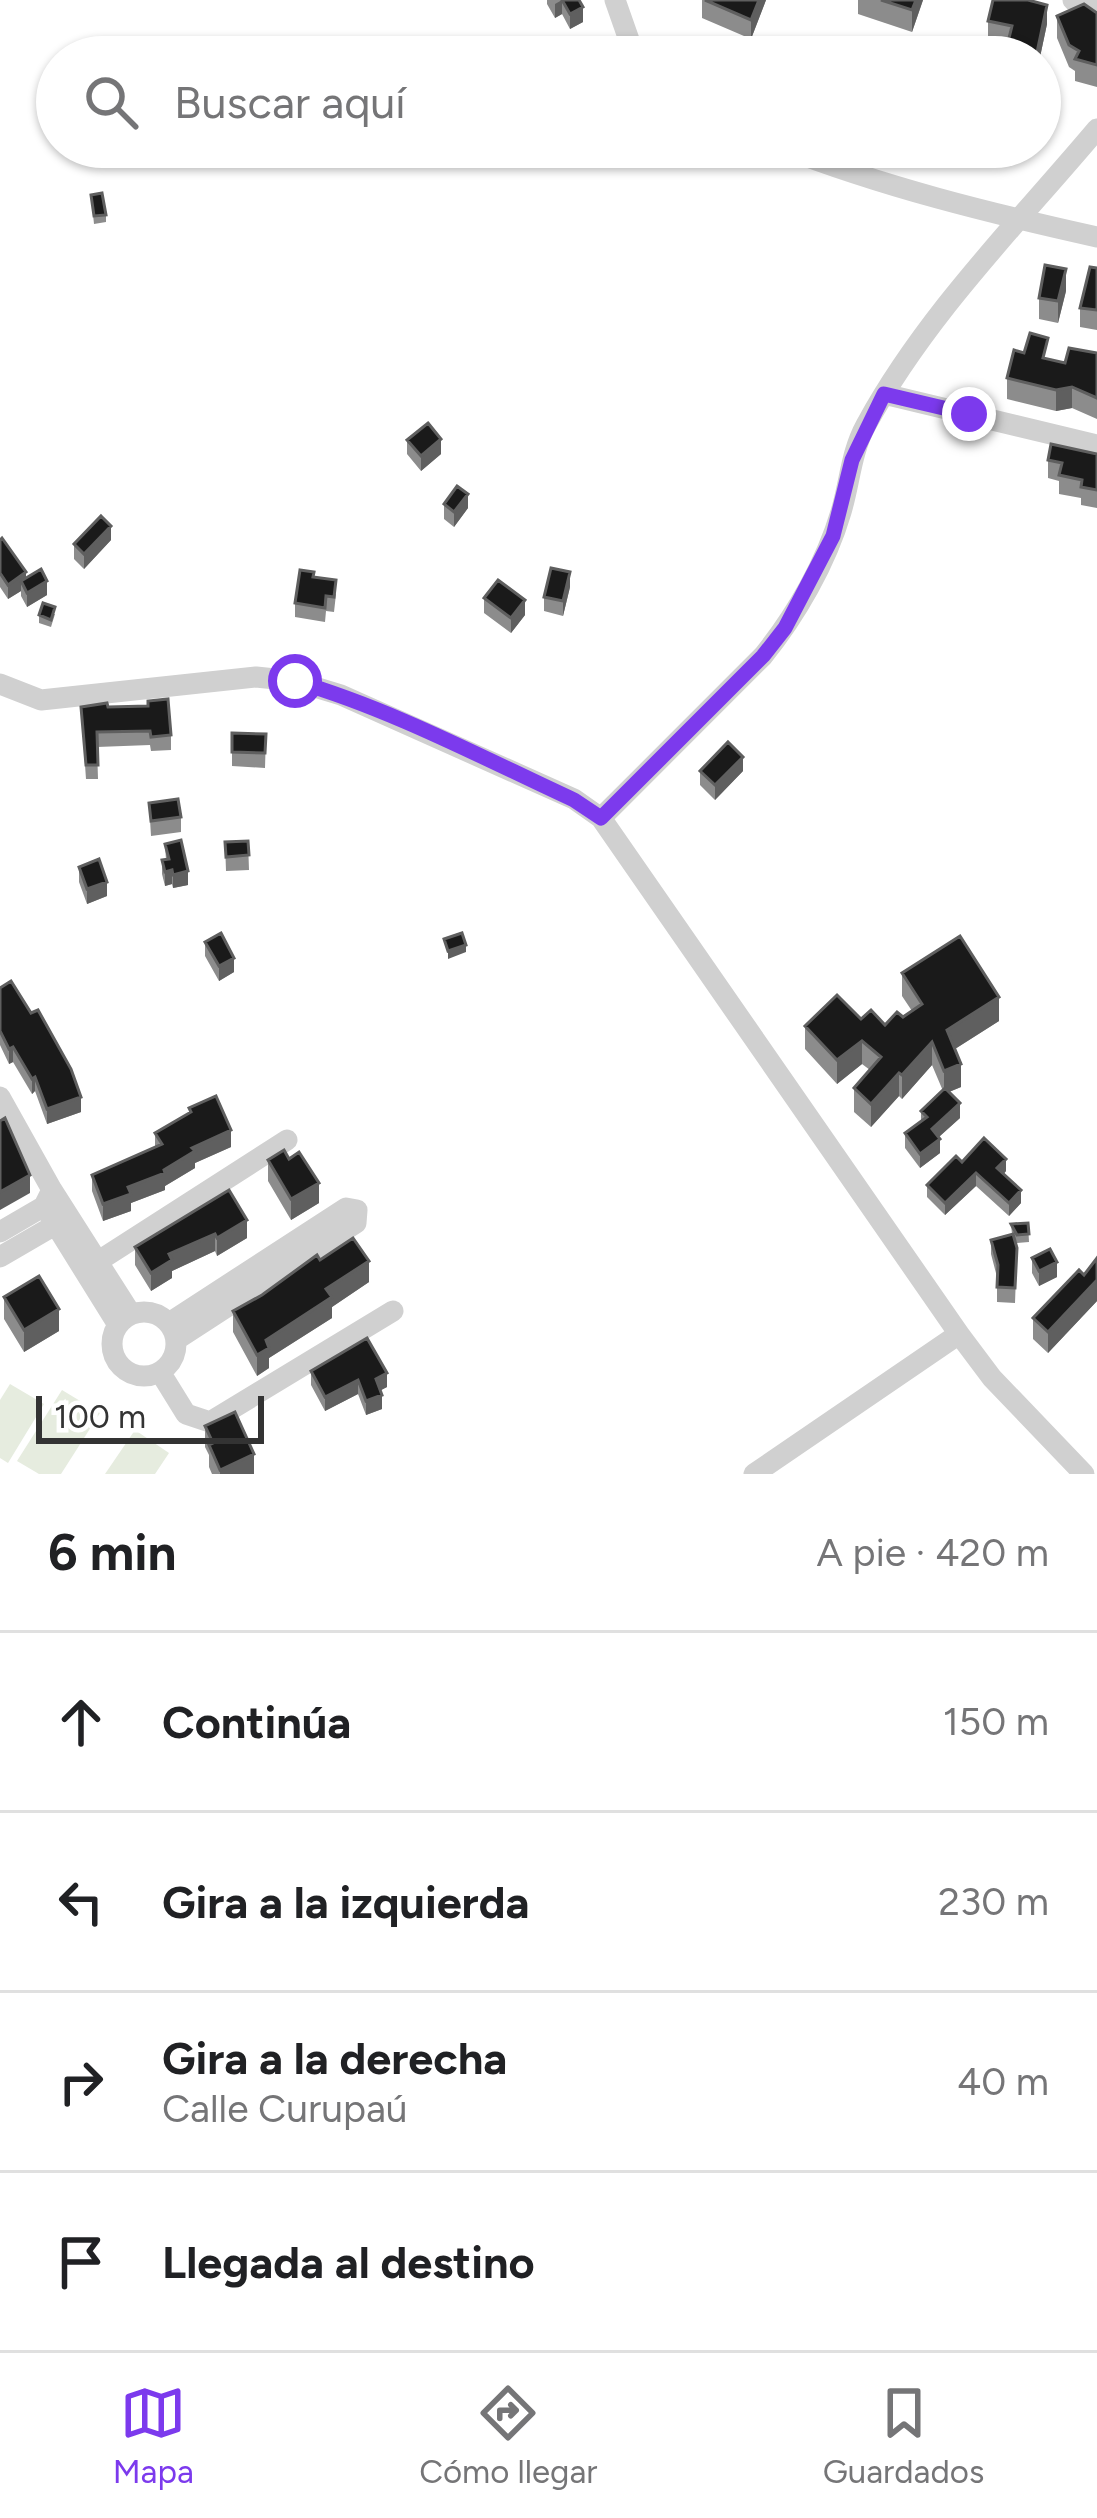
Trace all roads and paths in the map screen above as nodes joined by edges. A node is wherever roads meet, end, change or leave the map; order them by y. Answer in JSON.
{"nodes":[{"id":1,"x":614,"y":0,"type":"edge"},
{"id":2,"x":1073,"y":0,"type":"edge"},
{"id":3,"x":1097,"y":6,"type":"edge"},
{"id":4,"x":627,"y":36,"type":"edge"},
{"id":5,"x":1097,"y":129,"type":"edge"},
{"id":6,"x":834,"y":168,"type":"edge"},
{"id":7,"x":1020,"y":220,"type":"junction"},
{"id":8,"x":1097,"y":237,"type":"edge"},
{"id":9,"x":884,"y":394,"type":"junction"},
{"id":10,"x":1097,"y":445,"type":"edge"},
{"id":11,"x":0,"y":684,"type":"edge"},
{"id":12,"x":601,"y":818,"type":"junction"},
{"id":13,"x":0,"y":1097,"type":"edge"},
{"id":14,"x":287,"y":1140,"type":"dead end"},
{"id":15,"x":56,"y":1207,"type":"junction"},
{"id":16,"x":0,"y":1232,"type":"edge"},
{"id":17,"x":0,"y":1257,"type":"edge"},
{"id":18,"x":98,"y":1262,"type":"junction"},
{"id":19,"x":393,"y":1311,"type":"dead end"},
{"id":20,"x":125,"y":1320,"type":"junction"},
{"id":21,"x":173,"y":1332,"type":"junction"},
{"id":22,"x":959,"y":1334,"type":"junction"},
{"id":23,"x":160,"y":1372,"type":"junction"},
{"id":24,"x":754,"y":1474,"type":"edge"},
{"id":25,"x":1084,"y":1474,"type":"edge"}],
"edges":[{"from":1,"to":4,"type":"street"},
{"from":2,"to":3,"type":"street"},
{"from":5,"to":7,"type":"street"},
{"from":6,"to":7,"type":"street"},
{"from":7,"to":8,"type":"street"},
{"from":7,"to":9,"type":"street"},
{"from":9,"to":10,"type":"street"},
{"from":9,"to":12,"type":"street"},
{"from":11,"to":12,"type":"street"},
{"from":12,"to":22,"type":"street"},
{"from":13,"to":15,"type":"street"},
{"from":14,"to":18,"type":"street"},
{"from":15,"to":16,"type":"street"},
{"from":15,"to":17,"type":"street"},
{"from":15,"to":18,"type":"street"},
{"from":15,"to":20,"type":"street"},
{"from":18,"to":20,"type":"street"},
{"from":19,"to":23,"type":"street"},
{"from":20,"to":21,"type":"street"},
{"from":20,"to":23,"type":"street"},
{"from":21,"to":21,"type":"street"},
{"from":21,"to":23,"type":"street"},
{"from":22,"to":24,"type":"street"},
{"from":22,"to":25,"type":"street"}]}
